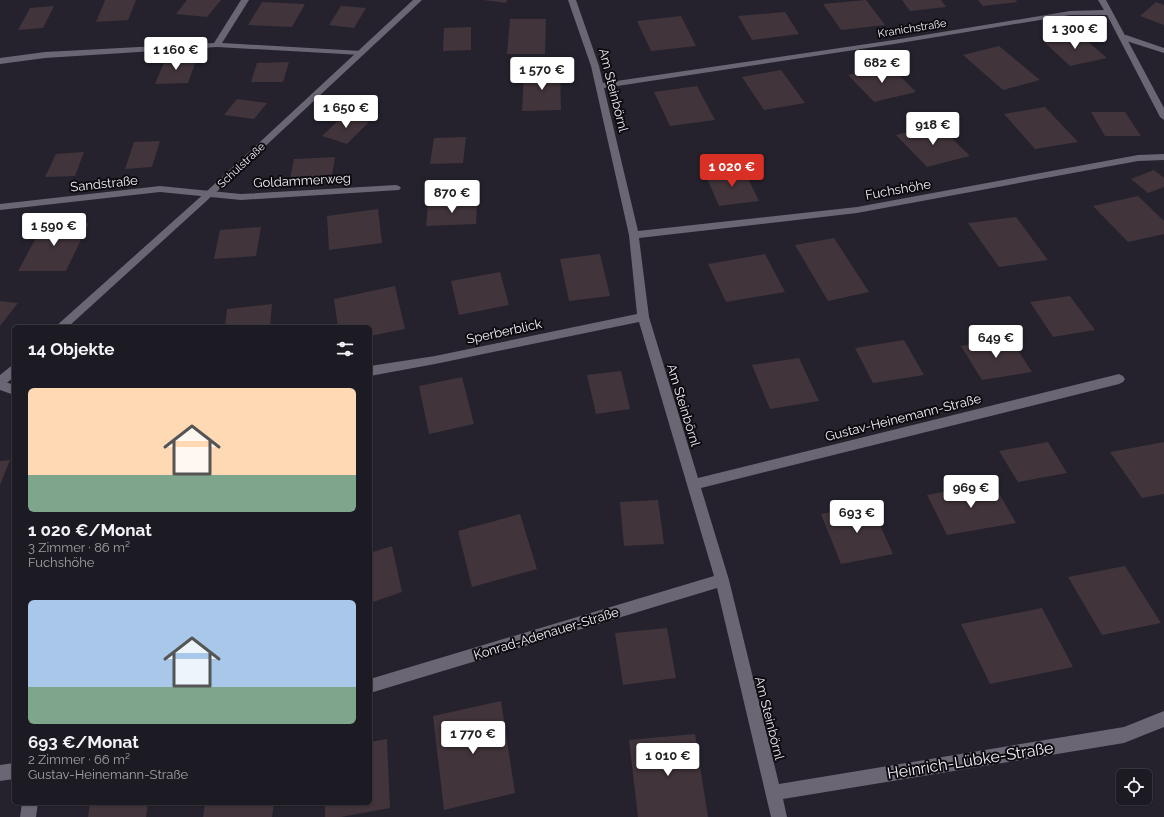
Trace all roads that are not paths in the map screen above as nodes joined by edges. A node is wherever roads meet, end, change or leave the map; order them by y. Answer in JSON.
{"nodes":[{"id":1,"x":245,"y":0,"type":"edge"},
{"id":2,"x":418,"y":0,"type":"edge"},
{"id":3,"x":572,"y":0,"type":"edge"},
{"id":4,"x":1102,"y":0,"type":"edge"},
{"id":5,"x":1110,"y":13,"type":"junction"},
{"id":6,"x":1123,"y":36,"type":"junction"},
{"id":7,"x":217,"y":45,"type":"junction"},
{"id":8,"x":1164,"y":51,"type":"edge"},
{"id":9,"x":361,"y":53,"type":"junction"},
{"id":10,"x":0,"y":61,"type":"edge"},
{"id":11,"x":599,"y":86,"type":"junction"},
{"id":12,"x":1164,"y":117,"type":"edge"},
{"id":13,"x":1164,"y":157,"type":"edge"},
{"id":14,"x":396,"y":188,"type":"dead end"},
{"id":15,"x":210,"y":193,"type":"junction"},
{"id":16,"x":0,"y":207,"type":"edge"},
{"id":17,"x":634,"y":235,"type":"junction"},
{"id":18,"x":643,"y":317,"type":"junction"},
{"id":19,"x":63,"y":325,"type":"edge"},
{"id":20,"x":372,"y":371,"type":"edge"},
{"id":21,"x":12,"y":372,"type":"edge"},
{"id":22,"x":1119,"y":379,"type":"dead end"},
{"id":23,"x":0,"y":384,"type":"edge"},
{"id":24,"x":12,"y":389,"type":"edge"},
{"id":25,"x":694,"y":484,"type":"junction"},
{"id":26,"x":722,"y":580,"type":"junction"},
{"id":27,"x":372,"y":685,"type":"edge"},
{"id":28,"x":1164,"y":719,"type":"edge"},
{"id":29,"x":12,"y":771,"type":"edge"},
{"id":30,"x":0,"y":773,"type":"edge"},
{"id":31,"x":773,"y":793,"type":"junction"},
{"id":32,"x":30,"y":805,"type":"edge"},
{"id":33,"x":28,"y":817,"type":"edge"},
{"id":34,"x":779,"y":817,"type":"edge"}],
"edges":[{"from":1,"to":7,"type":"street"},
{"from":2,"to":9,"type":"street","name":"Schulstraße"},
{"from":3,"to":11,"type":"street","name":"Am Steinbörnl"},
{"from":4,"to":5,"type":"street"},
{"from":5,"to":6,"type":"street"},
{"from":5,"to":11,"type":"street","name":"Kranichstraße"},
{"from":6,"to":8,"type":"street"},
{"from":6,"to":12,"type":"street"},
{"from":7,"to":9,"type":"street"},
{"from":7,"to":10,"type":"street"},
{"from":9,"to":15,"type":"street","name":"Schulstraße"},
{"from":11,"to":17,"type":"street","name":"Am Steinbörnl"},
{"from":13,"to":17,"type":"street","name":"Fuchshöhe"},
{"from":14,"to":15,"type":"street","name":"Goldammerweg"},
{"from":15,"to":16,"type":"street","name":"Sandstraße"},
{"from":15,"to":19,"type":"street","name":"Schulstraße"},
{"from":17,"to":18,"type":"street","name":"Am Steinbörnl"},
{"from":18,"to":20,"type":"street","name":"Sperberblick"},
{"from":18,"to":25,"type":"street","name":"Am Steinbörnl"},
{"from":21,"to":23,"type":"street"},
{"from":22,"to":25,"type":"street","name":"Gustav-Heinemann-Straße"},
{"from":23,"to":24,"type":"street"},
{"from":25,"to":26,"type":"street","name":"Am Steinbörnl"},
{"from":26,"to":27,"type":"street","name":"Konrad-Adenauer-Straße"},
{"from":26,"to":31,"type":"street","name":"Am Steinbörnl"},
{"from":28,"to":31,"type":"street","name":"Heinrich-Lübke-Straße"},
{"from":29,"to":30,"type":"street"},
{"from":31,"to":34,"type":"street","name":"Am Steinbörnl"},
{"from":32,"to":33,"type":"street"}]}
